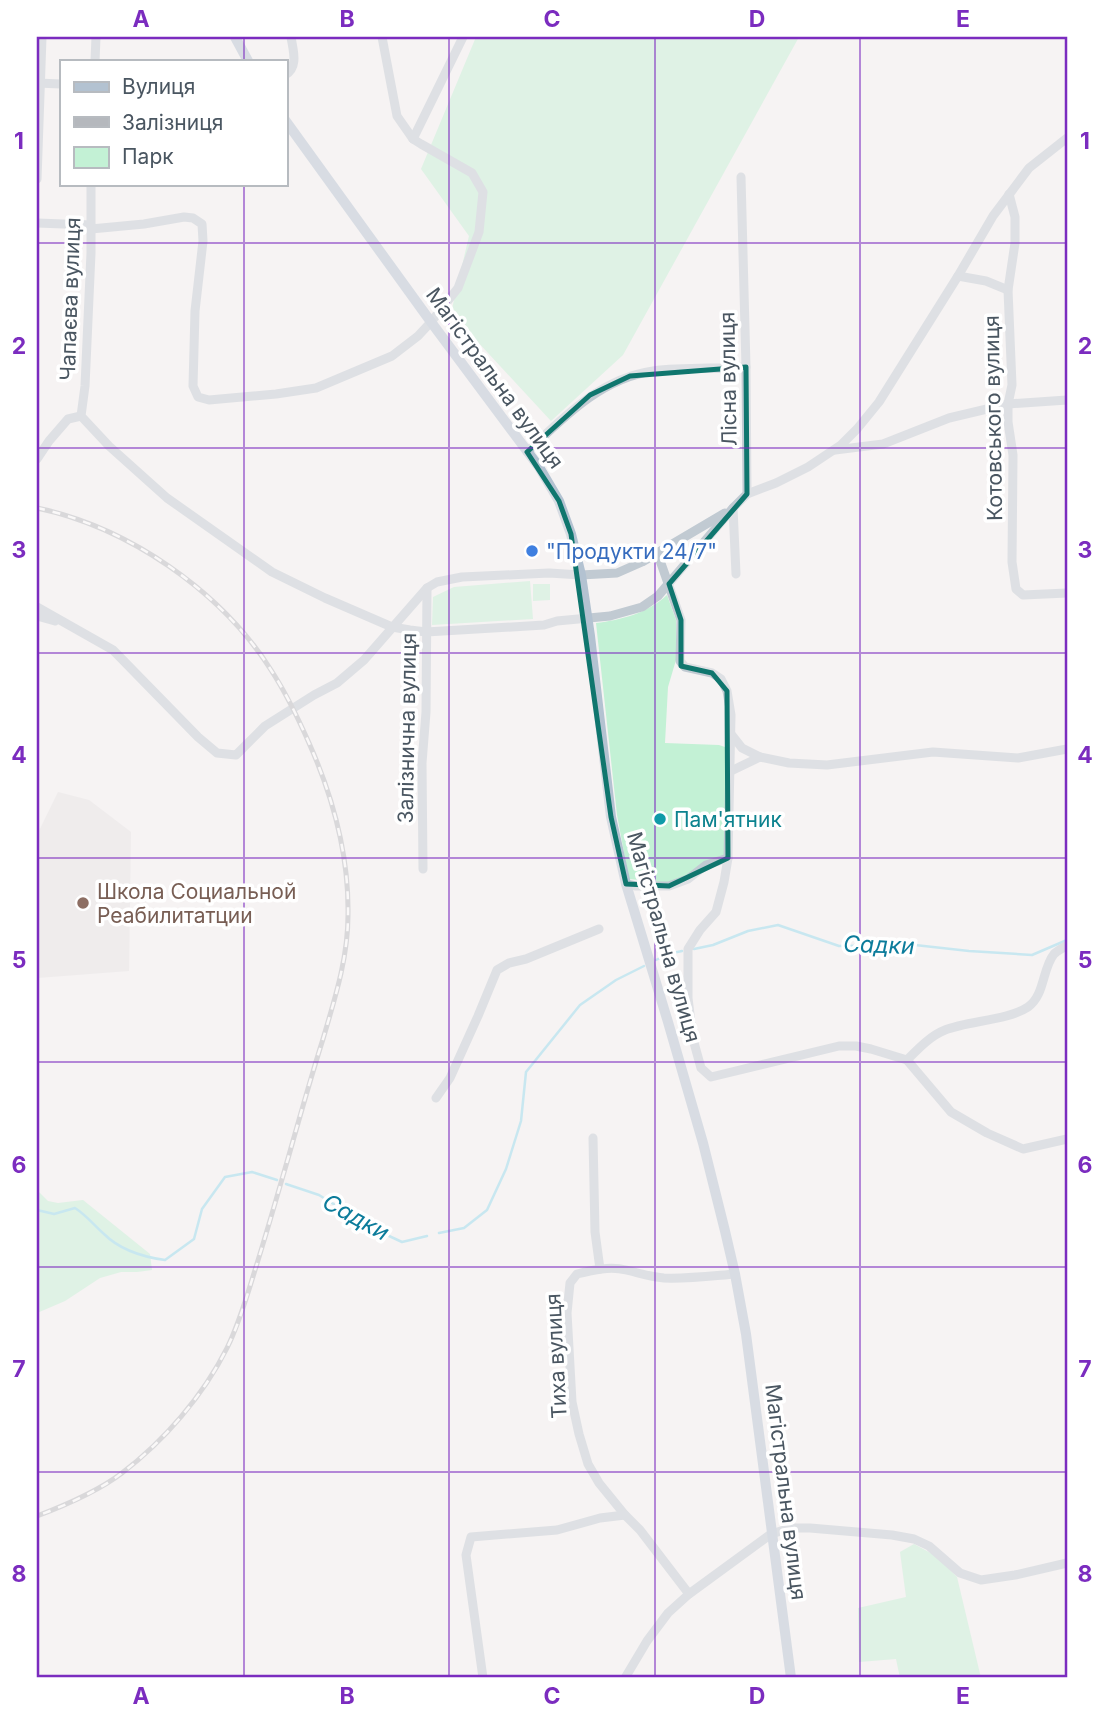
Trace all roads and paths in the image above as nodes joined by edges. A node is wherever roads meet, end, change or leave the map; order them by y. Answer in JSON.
{"nodes":[{"id":1,"x":42,"y":37,"type":"edge"},
{"id":2,"x":96,"y":37,"type":"edge"},
{"id":3,"x":235,"y":37,"type":"edge"},
{"id":4,"x":292,"y":37,"type":"edge"},
{"id":5,"x":382,"y":37,"type":"edge"},
{"id":6,"x":463,"y":37,"type":"edge"},
{"id":7,"x":95,"y":60,"type":"edge"},
{"id":8,"x":247,"y":60,"type":"edge"},
{"id":9,"x":287,"y":74,"type":"edge"},
{"id":10,"x":39,"y":84,"type":"edge"},
{"id":11,"x":60,"y":84,"type":"edge"},
{"id":12,"x":287,"y":123,"type":"edge"},
{"id":13,"x":1067,"y":138,"type":"edge"},
{"id":14,"x":413,"y":139,"type":"junction"},
{"id":15,"x":741,"y":177,"type":"dead end"},
{"id":16,"x":37,"y":179,"type":"edge"},
{"id":17,"x":91,"y":186,"type":"edge"},
{"id":18,"x":1009,"y":194,"type":"junction"},
{"id":19,"x":37,"y":223,"type":"edge"},
{"id":20,"x":91,"y":227,"type":"junction"},
{"id":21,"x":958,"y":276,"type":"junction"},
{"id":22,"x":1008,"y":290,"type":"junction"},
{"id":23,"x":431,"y":322,"type":"junction"},
{"id":24,"x":746,"y":367,"type":"junction"},
{"id":25,"x":1067,"y":400,"type":"edge"},
{"id":26,"x":1008,"y":404,"type":"junction"},
{"id":27,"x":81,"y":416,"type":"junction"},
{"id":28,"x":834,"y":450,"type":"junction"},
{"id":29,"x":527,"y":452,"type":"junction"},
{"id":30,"x":37,"y":459,"type":"edge"},
{"id":31,"x":747,"y":494,"type":"junction"},
{"id":32,"x":733,"y":508,"type":"junction"},
{"id":33,"x":657,"y":552,"type":"junction"},
{"id":34,"x":736,"y":574,"type":"dead end"},
{"id":35,"x":581,"y":575,"type":"junction"},
{"id":36,"x":669,"y":584,"type":"junction"},
{"id":37,"x":427,"y":588,"type":"junction"},
{"id":38,"x":1067,"y":593,"type":"edge"},
{"id":39,"x":37,"y":607,"type":"edge"},
{"id":40,"x":37,"y":616,"type":"edge"},
{"id":41,"x":70,"y":625,"type":"junction"},
{"id":42,"x":392,"y":627,"type":"junction"},
{"id":43,"x":426,"y":632,"type":"junction"},
{"id":44,"x":731,"y":734,"type":"junction"},
{"id":45,"x":1067,"y":750,"type":"edge"},
{"id":46,"x":760,"y":757,"type":"junction"},
{"id":47,"x":731,"y":771,"type":"junction"},
{"id":48,"x":728,"y":858,"type":"junction"},
{"id":49,"x":423,"y":869,"type":"dead end"},
{"id":50,"x":626,"y":884,"type":"junction"},
{"id":51,"x":599,"y":929,"type":"dead end"},
{"id":52,"x":1067,"y":945,"type":"edge"},
{"id":53,"x":906,"y":1060,"type":"junction"},
{"id":54,"x":436,"y":1098,"type":"dead end"},
{"id":55,"x":593,"y":1138,"type":"dead end"},
{"id":56,"x":1067,"y":1139,"type":"edge"},
{"id":57,"x":600,"y":1269,"type":"junction"},
{"id":58,"x":735,"y":1273,"type":"junction"},
{"id":59,"x":625,"y":1515,"type":"junction"},
{"id":60,"x":771,"y":1534,"type":"junction"},
{"id":61,"x":1067,"y":1563,"type":"edge"},
{"id":62,"x":689,"y":1594,"type":"junction"},
{"id":63,"x":483,"y":1678,"type":"edge"},
{"id":64,"x":625,"y":1678,"type":"edge"},
{"id":65,"x":791,"y":1678,"type":"edge"}],
"edges":[{"from":1,"to":10,"type":"street"},
{"from":2,"to":7,"type":"street"},
{"from":3,"to":8,"type":"main road"},
{"from":4,"to":9,"type":"street"},
{"from":5,"to":14,"type":"street"},
{"from":6,"to":14,"type":"street"},
{"from":10,"to":11,"type":"street"},
{"from":10,"to":16,"type":"street"},
{"from":12,"to":23,"type":"main road","name":"Магістральна вулиця"},
{"from":13,"to":18,"type":"street"},
{"from":14,"to":23,"type":"street"},
{"from":15,"to":24,"type":"street","name":"Лісна вулиця"},
{"from":17,"to":20,"type":"street","name":"Чапаєва вулиця"},
{"from":18,"to":21,"type":"street"},
{"from":18,"to":22,"type":"street","name":"Котовського вулиця"},
{"from":19,"to":20,"type":"street"},
{"from":20,"to":23,"type":"street"},
{"from":20,"to":27,"type":"street","name":"Чапаєва вулиця"},
{"from":21,"to":22,"type":"street"},
{"from":21,"to":28,"type":"street"},
{"from":22,"to":26,"type":"street","name":"Котовського вулиця"},
{"from":23,"to":29,"type":"main road","name":"Магістральна вулиця"},
{"from":24,"to":29,"type":"street"},
{"from":24,"to":31,"type":"street","name":"Лісна вулиця"},
{"from":25,"to":26,"type":"street"},
{"from":26,"to":28,"type":"street"},
{"from":26,"to":38,"type":"street","name":"Котовського вулиця"},
{"from":27,"to":30,"type":"street"},
{"from":27,"to":42,"type":"street"},
{"from":28,"to":31,"type":"street"},
{"from":29,"to":35,"type":"main road","name":"Магістральна вулиця"},
{"from":31,"to":32,"type":"street"},
{"from":32,"to":33,"type":"street"},
{"from":32,"to":34,"type":"street"},
{"from":32,"to":36,"type":"street"},
{"from":33,"to":35,"type":"street"},
{"from":33,"to":36,"type":"street"},
{"from":35,"to":37,"type":"street"},
{"from":35,"to":50,"type":"main road","name":"Магістральна вулиця"},
{"from":36,"to":43,"type":"street"},
{"from":36,"to":44,"type":"street"},
{"from":37,"to":42,"type":"street"},
{"from":37,"to":43,"type":"street","name":"Залізнична вулиця"},
{"from":39,"to":41,"type":"street"},
{"from":40,"to":41,"type":"street"},
{"from":41,"to":42,"type":"street"},
{"from":42,"to":43,"type":"street"},
{"from":43,"to":49,"type":"street","name":"Залізнична вулиця"},
{"from":44,"to":46,"type":"street"},
{"from":44,"to":47,"type":"street"},
{"from":45,"to":46,"type":"street"},
{"from":46,"to":47,"type":"street"},
{"from":47,"to":48,"type":"street"},
{"from":48,"to":50,"type":"street"},
{"from":48,"to":53,"type":"street"},
{"from":50,"to":58,"type":"main road","name":"Магістральна вулиця"},
{"from":51,"to":54,"type":"street"},
{"from":52,"to":53,"type":"street"},
{"from":53,"to":56,"type":"street"},
{"from":55,"to":57,"type":"street"},
{"from":57,"to":58,"type":"street"},
{"from":57,"to":59,"type":"street","name":"Тиха вулиця"},
{"from":58,"to":60,"type":"main road","name":"Магістральна вулиця"},
{"from":59,"to":62,"type":"street","name":"Тиха вулиця"},
{"from":59,"to":63,"type":"street"},
{"from":60,"to":61,"type":"street"},
{"from":60,"to":62,"type":"street"},
{"from":60,"to":65,"type":"main road","name":"Магістральна вулиця"},
{"from":62,"to":64,"type":"street"}]}
